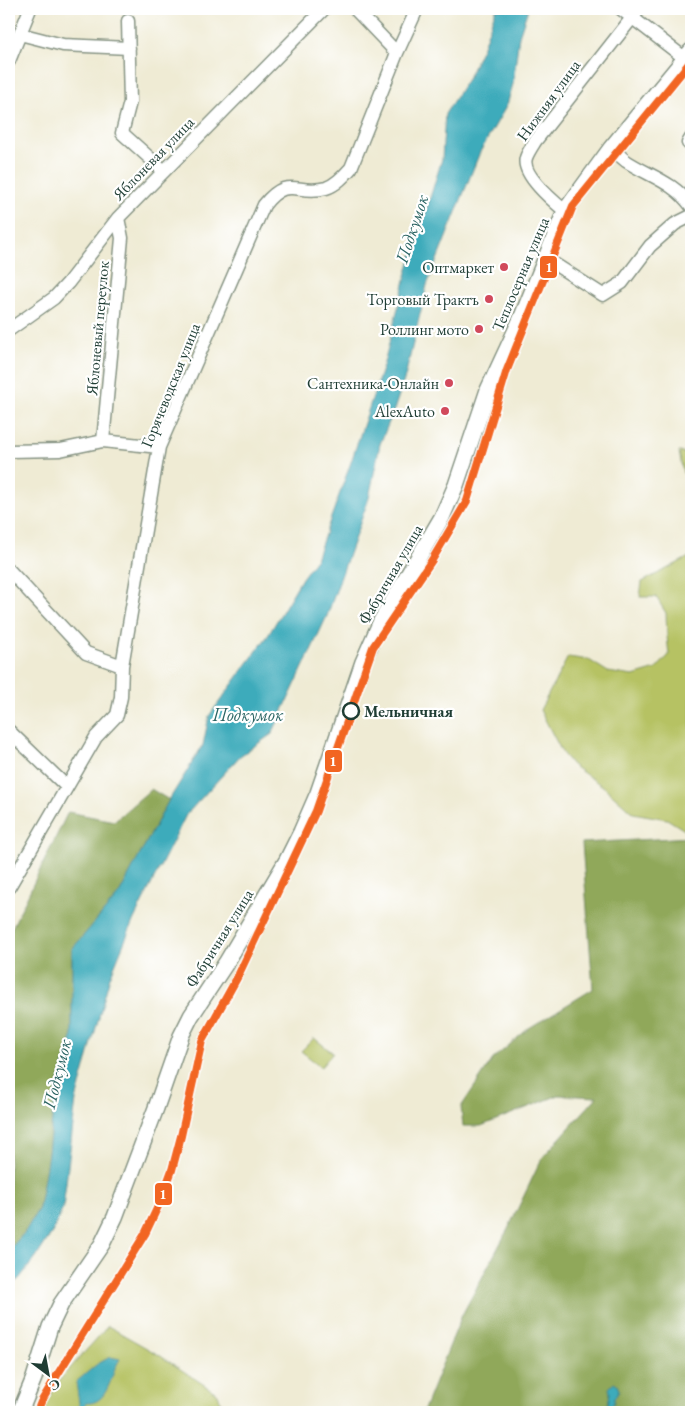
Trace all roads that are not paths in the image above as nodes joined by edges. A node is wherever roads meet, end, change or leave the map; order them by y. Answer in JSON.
{"nodes":[{"id":1,"x":30,"y":9,"type":"edge"},
{"id":2,"x":324,"y":9,"type":"edge"},
{"id":3,"x":355,"y":9,"type":"edge"},
{"id":4,"x":417,"y":9,"type":"edge"},
{"id":5,"x":631,"y":11,"type":"edge"},
{"id":6,"x":128,"y":21,"type":"dead end"},
{"id":7,"x":20,"y":34,"type":"junction"},
{"id":8,"x":129,"y":48,"type":"junction"},
{"id":9,"x":397,"y":53,"type":"junction"},
{"id":10,"x":689,"y":57,"type":"edge"},
{"id":11,"x":9,"y":61,"type":"edge"},
{"id":12,"x":611,"y":148,"type":"junction"},
{"id":13,"x":163,"y":170,"type":"junction"},
{"id":14,"x":691,"y":206,"type":"edge"},
{"id":15,"x":565,"y":211,"type":"junction"},
{"id":16,"x":691,"y":216,"type":"edge"},
{"id":17,"x":118,"y":218,"type":"junction"},
{"id":18,"x":545,"y":258,"type":"junction"},
{"id":19,"x":9,"y":330,"type":"edge"},
{"id":20,"x":103,"y":441,"type":"junction"},
{"id":21,"x":160,"y":447,"type":"junction"},
{"id":22,"x":9,"y":452,"type":"edge"},
{"id":23,"x":456,"y":485,"type":"joint"},
{"id":24,"x":9,"y":570,"type":"edge"},
{"id":25,"x":122,"y":666,"type":"junction"},
{"id":26,"x":9,"y":731,"type":"edge"},
{"id":27,"x":67,"y":787,"type":"junction"},
{"id":28,"x":9,"y":887,"type":"edge"},
{"id":29,"x":20,"y":1412,"type":"edge"}],
"edges":[{"from":1,"to":7,"type":"street"},
{"from":2,"to":13,"type":"street","name":"Яблоневая улица"},
{"from":3,"to":9,"type":"street"},
{"from":4,"to":9,"type":"street","name":"Горячеводская улица"},
{"from":5,"to":10,"type":"street"},
{"from":5,"to":15,"type":"street","name":"Нижняя улица"},
{"from":6,"to":8,"type":"street"},
{"from":7,"to":8,"type":"street"},
{"from":7,"to":11,"type":"street"},
{"from":8,"to":13,"type":"street"},
{"from":9,"to":21,"type":"street","name":"Горячеводская улица"},
{"from":10,"to":12,"type":"main road","name":"Теплосерная улица"},
{"from":12,"to":14,"type":"street"},
{"from":12,"to":15,"type":"main road","name":"Теплосерная улица"},
{"from":13,"to":17,"type":"street","name":"Яблоневая улица"},
{"from":15,"to":18,"type":"main road","name":"Теплосерная улица"},
{"from":16,"to":18,"type":"street"},
{"from":17,"to":19,"type":"street","name":"Яблоневая улица"},
{"from":17,"to":20,"type":"street","name":"Яблоневый переулок"},
{"from":18,"to":23,"type":"main road","name":"Теплосерная улица"},
{"from":20,"to":21,"type":"street"},
{"from":20,"to":22,"type":"street"},
{"from":21,"to":25,"type":"street","name":"Горячеводская улица"},
{"from":23,"to":29,"type":"main road","name":"Фабричная улица"},
{"from":24,"to":25,"type":"street"},
{"from":25,"to":27,"type":"street","name":"Горячеводская улица"},
{"from":26,"to":27,"type":"street"},
{"from":27,"to":28,"type":"street","name":"Горячеводская улица"}]}
